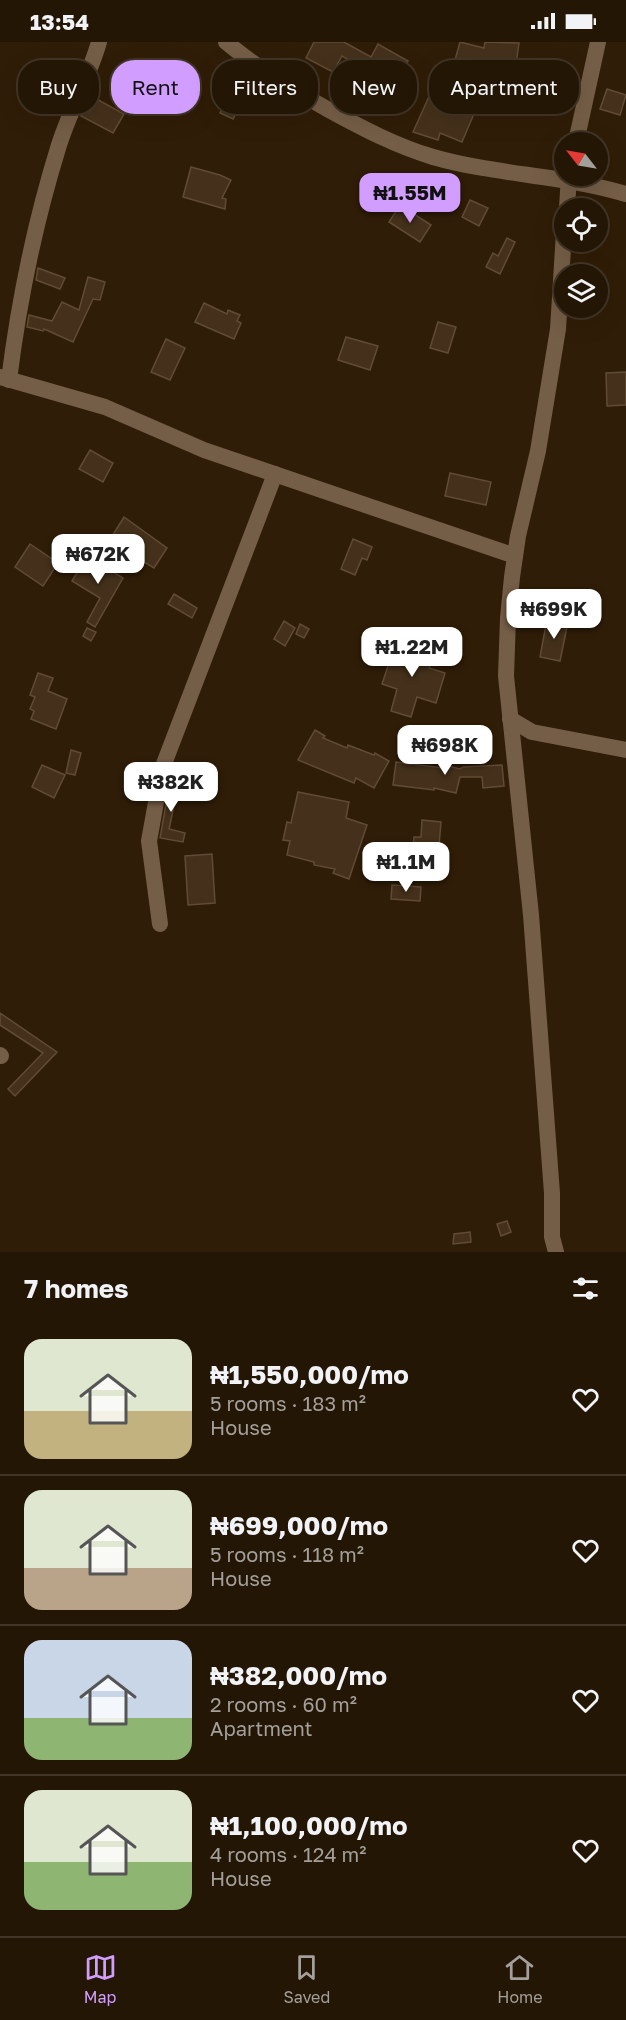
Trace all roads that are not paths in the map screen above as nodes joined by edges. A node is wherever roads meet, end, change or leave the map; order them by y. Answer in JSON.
{"nodes":[{"id":1,"x":99,"y":42,"type":"edge"},
{"id":2,"x":226,"y":42,"type":"edge"},
{"id":3,"x":598,"y":42,"type":"edge"},
{"id":4,"x":578,"y":132,"type":"edge"},
{"id":5,"x":554,"y":176,"type":"edge"},
{"id":6,"x":600,"y":186,"type":"edge"},
{"id":7,"x":626,"y":194,"type":"edge"},
{"id":8,"x":563,"y":252,"type":"edge"},
{"id":9,"x":4,"y":379,"type":"edge"},
{"id":10,"x":275,"y":474,"type":"junction"},
{"id":11,"x":515,"y":556,"type":"junction"},
{"id":12,"x":510,"y":719,"type":"junction"},
{"id":13,"x":626,"y":750,"type":"edge"},
{"id":14,"x":160,"y":924,"type":"dead end"},
{"id":15,"x":556,"y":1252,"type":"edge"}],
"edges":[{"from":1,"to":9,"type":"street"},
{"from":2,"to":5,"type":"street"},
{"from":3,"to":4,"type":"street"},
{"from":6,"to":7,"type":"street"},
{"from":8,"to":11,"type":"street"},
{"from":9,"to":10,"type":"street"},
{"from":10,"to":11,"type":"street"},
{"from":10,"to":14,"type":"street"},
{"from":11,"to":12,"type":"street"},
{"from":12,"to":13,"type":"street"},
{"from":12,"to":15,"type":"street"}]}
